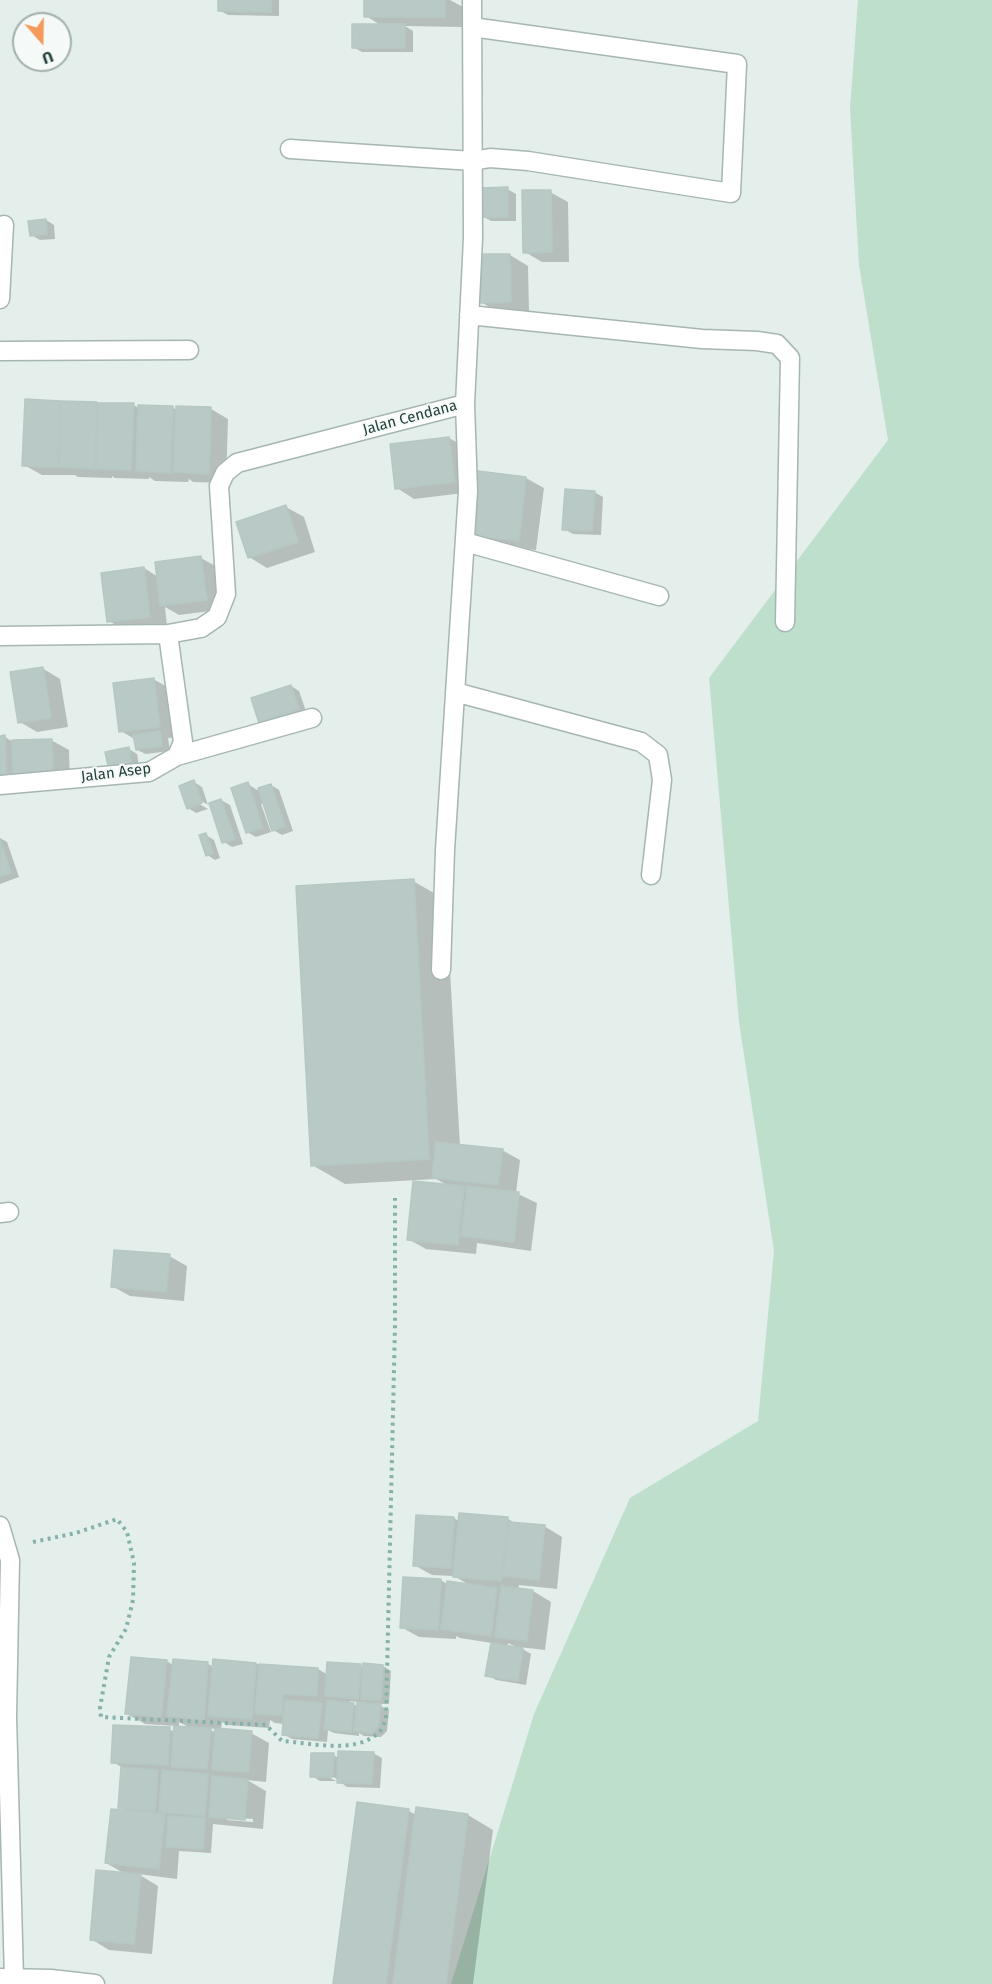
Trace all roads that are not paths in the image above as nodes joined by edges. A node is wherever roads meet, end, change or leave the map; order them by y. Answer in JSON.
{"nodes":[{"id":1,"x":472,"y":0,"type":"edge"},
{"id":2,"x":472,"y":27,"type":"junction"},
{"id":3,"x":290,"y":148,"type":"dead end"},
{"id":4,"x":473,"y":160,"type":"junction"},
{"id":5,"x":4,"y":225,"type":"dead end"},
{"id":6,"x":0,"y":299,"type":"edge"},
{"id":7,"x":469,"y":315,"type":"junction"},
{"id":8,"x":189,"y":350,"type":"dead end"},
{"id":9,"x":0,"y":351,"type":"edge"},
{"id":10,"x":465,"y":404,"type":"junction"},
{"id":11,"x":465,"y":542,"type":"junction"},
{"id":12,"x":659,"y":596,"type":"dead end"},
{"id":13,"x":785,"y":622,"type":"dead end"},
{"id":14,"x":168,"y":634,"type":"junction"},
{"id":15,"x":0,"y":636,"type":"edge"},
{"id":16,"x":455,"y":692,"type":"junction"},
{"id":17,"x":312,"y":718,"type":"dead end"},
{"id":18,"x":177,"y":756,"type":"junction"},
{"id":19,"x":0,"y":785,"type":"edge"},
{"id":20,"x":651,"y":875,"type":"dead end"},
{"id":21,"x":441,"y":970,"type":"dead end"},
{"id":22,"x":2,"y":1534,"type":"edge"},
{"id":23,"x":7,"y":1979,"type":"edge"},
{"id":24,"x":95,"y":1984,"type":"edge"}],
"edges":[{"from":1,"to":2,"type":"street","name":"Jalan Cendana"},
{"from":2,"to":4,"type":"street","name":"Jalan Cendana"},
{"from":2,"to":4,"type":"street"},
{"from":3,"to":4,"type":"street"},
{"from":4,"to":7,"type":"street","name":"Jalan Cendana"},
{"from":5,"to":6,"type":"street"},
{"from":7,"to":10,"type":"street","name":"Jalan Cendana"},
{"from":7,"to":13,"type":"street"},
{"from":8,"to":9,"type":"street"},
{"from":10,"to":11,"type":"street"},
{"from":10,"to":14,"type":"street","name":"Jalan Cendana"},
{"from":11,"to":12,"type":"street"},
{"from":11,"to":16,"type":"street"},
{"from":14,"to":15,"type":"street","name":"Jalan Cendana"},
{"from":14,"to":18,"type":"street"},
{"from":16,"to":20,"type":"street"},
{"from":16,"to":21,"type":"street"},
{"from":17,"to":18,"type":"street","name":"Jalan Asep"},
{"from":18,"to":19,"type":"street","name":"Jalan Asep"},
{"from":22,"to":23,"type":"street"},
{"from":23,"to":24,"type":"street"}]}
